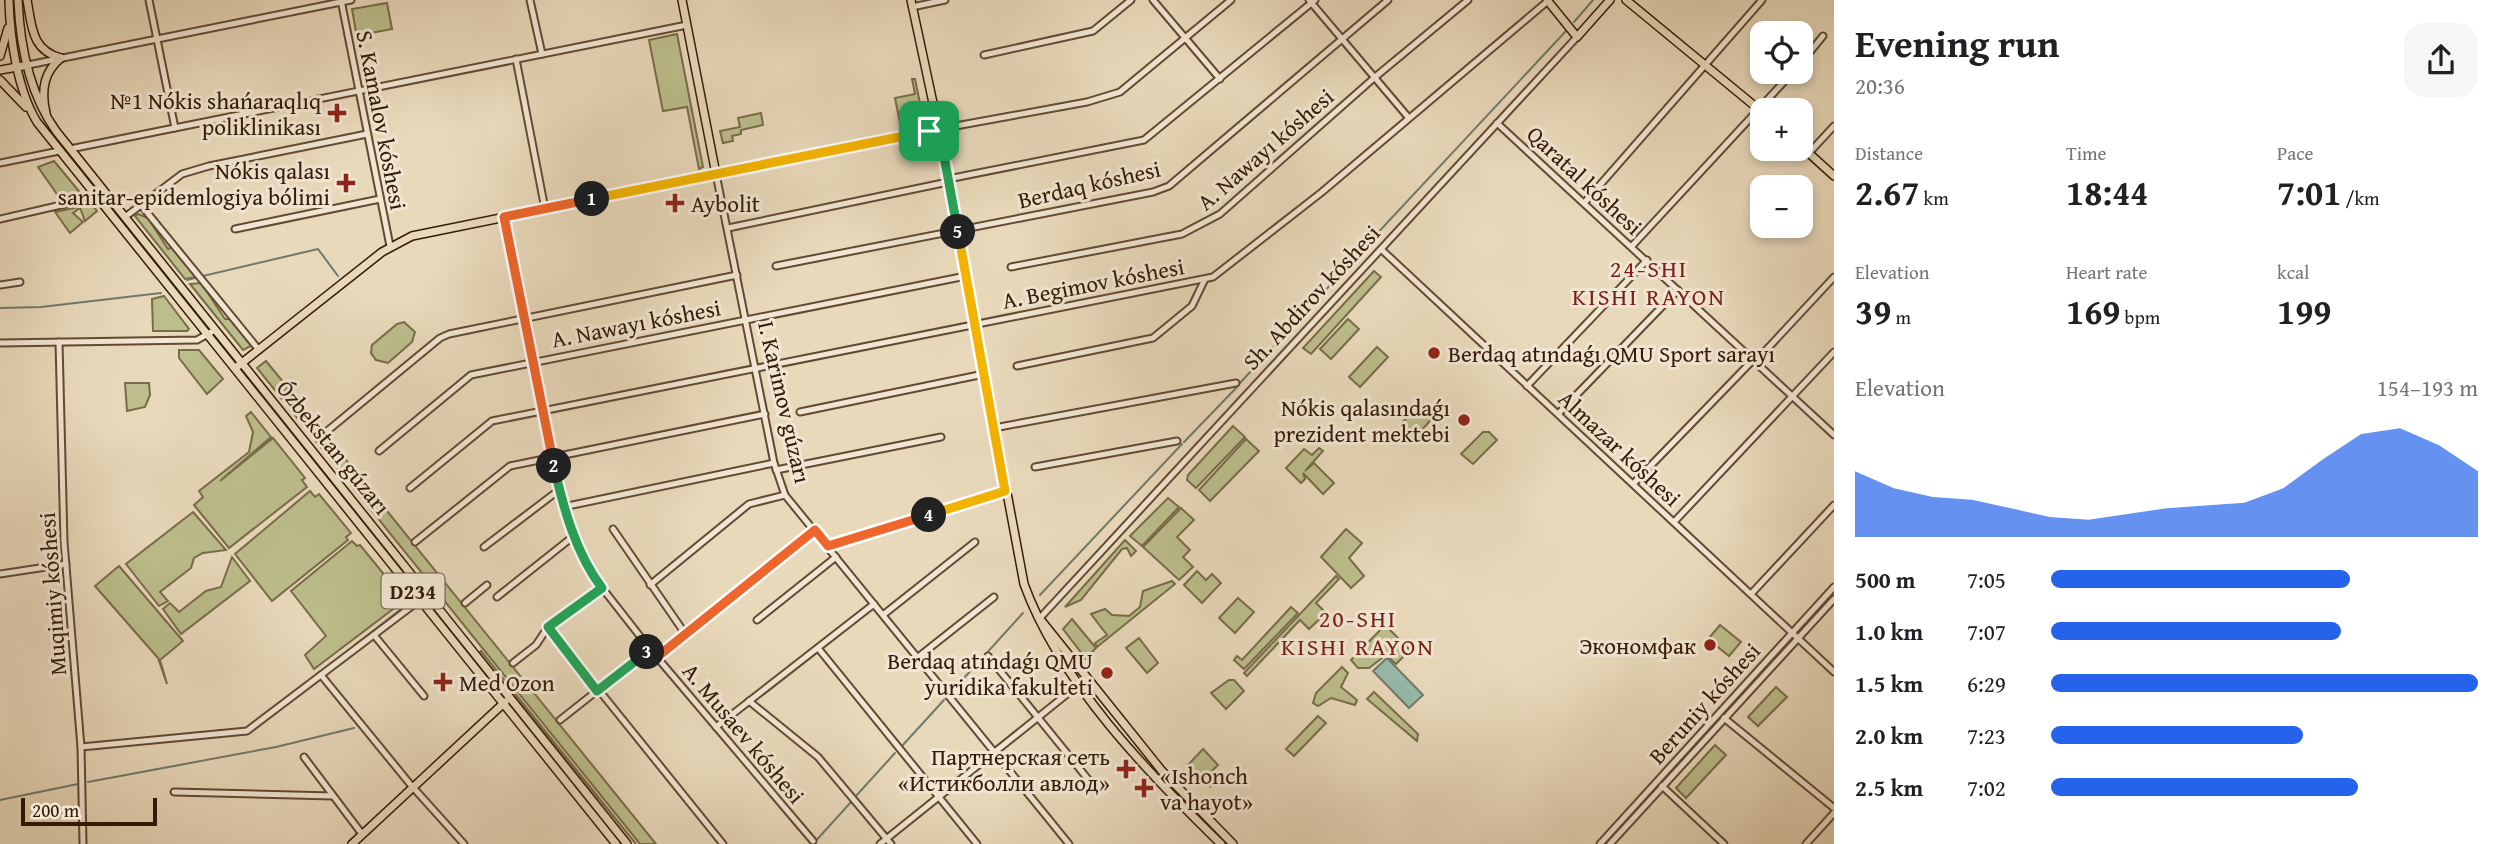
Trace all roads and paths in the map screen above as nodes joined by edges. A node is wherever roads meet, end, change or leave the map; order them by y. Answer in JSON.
{"nodes":[{"id":1,"x":9,"y":0,"type":"edge"},
{"id":2,"x":18,"y":0,"type":"edge"},
{"id":3,"x":27,"y":0,"type":"edge"},
{"id":4,"x":149,"y":0,"type":"edge"},
{"id":5,"x":351,"y":0,"type":"edge"},
{"id":6,"x":530,"y":0,"type":"edge"},
{"id":7,"x":681,"y":0,"type":"edge"},
{"id":8,"x":945,"y":0,"type":"edge"},
{"id":9,"x":1131,"y":0,"type":"edge"},
{"id":10,"x":1153,"y":0,"type":"edge"},
{"id":11,"x":1231,"y":0,"type":"edge"},
{"id":12,"x":1388,"y":0,"type":"edge"},
{"id":13,"x":1468,"y":0,"type":"edge"},
{"id":14,"x":1548,"y":0,"type":"edge"},
{"id":15,"x":1610,"y":0,"type":"edge"},
{"id":16,"x":1626,"y":0,"type":"edge"},
{"id":17,"x":1762,"y":0,"type":"edge"},
{"id":18,"x":341,"y":1,"type":"edge"},
{"id":19,"x":1312,"y":1,"type":"edge"},
{"id":20,"x":912,"y":4,"type":"edge"},
{"id":21,"x":10,"y":17,"type":"junction"},
{"id":22,"x":687,"y":25,"type":"junction"},
{"id":23,"x":1823,"y":36,"type":"dead end"},
{"id":24,"x":1577,"y":37,"type":"junction"},
{"id":25,"x":1186,"y":38,"type":"junction"},
{"id":26,"x":157,"y":39,"type":"junction"},
{"id":27,"x":1342,"y":39,"type":"junction"},
{"id":28,"x":1813,"y":49,"type":"edge"},
{"id":29,"x":542,"y":54,"type":"junction"},
{"id":30,"x":984,"y":55,"type":"dead end"},
{"id":31,"x":0,"y":56,"type":"edge"},
{"id":32,"x":61,"y":58,"type":"junction"},
{"id":33,"x":516,"y":59,"type":"junction"},
{"id":34,"x":1705,"y":65,"type":"junction"},
{"id":35,"x":23,"y":66,"type":"junction"},
{"id":36,"x":0,"y":70,"type":"edge"},
{"id":37,"x":1374,"y":78,"type":"junction"},
{"id":38,"x":1220,"y":79,"type":"junction"},
{"id":39,"x":0,"y":80,"type":"edge"},
{"id":40,"x":1783,"y":84,"type":"edge"},
{"id":41,"x":358,"y":92,"type":"junction"},
{"id":42,"x":1772,"y":98,"type":"edge"},
{"id":43,"x":1750,"y":102,"type":"edge"},
{"id":44,"x":30,"y":111,"type":"junction"},
{"id":45,"x":1408,"y":117,"type":"junction"},
{"id":46,"x":48,"y":120,"type":"junction"},
{"id":47,"x":1497,"y":123,"type":"junction"},
{"id":48,"x":1750,"y":123,"type":"edge"},
{"id":49,"x":1834,"y":127,"type":"edge"},
{"id":50,"x":175,"y":128,"type":"junction"},
{"id":51,"x":939,"y":129,"type":"junction"},
{"id":52,"x":367,"y":134,"type":"junction"},
{"id":53,"x":70,"y":149,"type":"junction"},
{"id":54,"x":1813,"y":149,"type":"edge"},
{"id":55,"x":59,"y":151,"type":"junction"},
{"id":56,"x":1813,"y":157,"type":"edge"},
{"id":57,"x":0,"y":163,"type":"edge"},
{"id":58,"x":716,"y":174,"type":"junction"},
{"id":59,"x":1834,"y":176,"type":"edge"},
{"id":60,"x":948,"y":181,"type":"junction"},
{"id":61,"x":96,"y":197,"type":"junction"},
{"id":62,"x":380,"y":199,"type":"junction"},
{"id":63,"x":1585,"y":202,"type":"junction"},
{"id":64,"x":141,"y":205,"type":"junction"},
{"id":65,"x":545,"y":209,"type":"junction"},
{"id":66,"x":504,"y":217,"type":"junction"},
{"id":67,"x":125,"y":218,"type":"junction"},
{"id":68,"x":0,"y":219,"type":"edge"},
{"id":69,"x":727,"y":228,"type":"junction"},
{"id":70,"x":235,"y":229,"type":"dead end"},
{"id":71,"x":958,"y":230,"type":"junction"},
{"id":72,"x":390,"y":246,"type":"junction"},
{"id":73,"x":1632,"y":246,"type":"junction"},
{"id":74,"x":1382,"y":250,"type":"junction"},
{"id":75,"x":1647,"y":260,"type":"junction"},
{"id":76,"x":776,"y":266,"type":"dead end"},
{"id":77,"x":1011,"y":267,"type":"dead end"},
{"id":78,"x":737,"y":275,"type":"junction"},
{"id":79,"x":966,"y":275,"type":"junction"},
{"id":80,"x":1834,"y":277,"type":"edge"},
{"id":81,"x":1205,"y":279,"type":"junction"},
{"id":82,"x":20,"y":282,"type":"dead end"},
{"id":83,"x":0,"y":285,"type":"edge"},
{"id":84,"x":1678,"y":290,"type":"junction"},
{"id":85,"x":524,"y":319,"type":"junction"},
{"id":86,"x":746,"y":319,"type":"junction"},
{"id":87,"x":975,"y":324,"type":"junction"},
{"id":88,"x":215,"y":330,"type":"junction"},
{"id":89,"x":208,"y":336,"type":"junction"},
{"id":90,"x":59,"y":342,"type":"junction"},
{"id":91,"x":0,"y":343,"type":"edge"},
{"id":92,"x":260,"y":350,"type":"junction"},
{"id":93,"x":1834,"y":352,"type":"edge"},
{"id":94,"x":1754,"y":361,"type":"junction"},
{"id":95,"x":533,"y":362,"type":"junction"},
{"id":96,"x":242,"y":363,"type":"junction"},
{"id":97,"x":1017,"y":366,"type":"dead end"},
{"id":98,"x":756,"y":368,"type":"junction"},
{"id":99,"x":235,"y":369,"type":"junction"},
{"id":100,"x":984,"y":374,"type":"junction"},
{"id":101,"x":1236,"y":383,"type":"dead end"},
{"id":102,"x":1527,"y":386,"type":"junction"},
{"id":103,"x":1793,"y":397,"type":"junction"},
{"id":104,"x":542,"y":410,"type":"junction"},
{"id":105,"x":800,"y":412,"type":"dead end"},
{"id":106,"x":765,"y":414,"type":"junction"},
{"id":107,"x":1558,"y":414,"type":"junction"},
{"id":108,"x":994,"y":428,"type":"junction"},
{"id":109,"x":326,"y":432,"type":"dead end"},
{"id":110,"x":1833,"y":432,"type":"edge"},
{"id":111,"x":941,"y":438,"type":"dead end"},
{"id":112,"x":1177,"y":441,"type":"dead end"},
{"id":113,"x":379,"y":450,"type":"dead end"},
{"id":114,"x":552,"y":457,"type":"junction"},
{"id":115,"x":774,"y":463,"type":"junction"},
{"id":116,"x":1035,"y":467,"type":"dead end"},
{"id":117,"x":776,"y":470,"type":"junction"},
{"id":118,"x":1633,"y":484,"type":"junction"},
{"id":119,"x":410,"y":488,"type":"dead end"},
{"id":120,"x":559,"y":490,"type":"junction"},
{"id":121,"x":1005,"y":491,"type":"junction"},
{"id":122,"x":785,"y":495,"type":"junction"},
{"id":123,"x":1834,"y":505,"type":"edge"},
{"id":124,"x":563,"y":507,"type":"junction"},
{"id":125,"x":1674,"y":522,"type":"junction"},
{"id":126,"x":613,"y":529,"type":"dead end"},
{"id":127,"x":815,"y":530,"type":"junction"},
{"id":128,"x":575,"y":535,"type":"junction"},
{"id":129,"x":415,"y":542,"type":"dead end"},
{"id":130,"x":975,"y":542,"type":"dead end"},
{"id":131,"x":828,"y":546,"type":"junction"},
{"id":132,"x":484,"y":547,"type":"dead end"},
{"id":133,"x":836,"y":557,"type":"junction"},
{"id":134,"x":66,"y":564,"type":"junction"},
{"id":135,"x":0,"y":574,"type":"edge"},
{"id":136,"x":487,"y":585,"type":"dead end"},
{"id":137,"x":650,"y":585,"type":"junction"},
{"id":138,"x":1834,"y":587,"type":"edge"},
{"id":139,"x":602,"y":588,"type":"junction"},
{"id":140,"x":1751,"y":594,"type":"junction"},
{"id":141,"x":498,"y":597,"type":"dead end"},
{"id":142,"x":994,"y":597,"type":"dead end"},
{"id":143,"x":1834,"y":599,"type":"edge"},
{"id":144,"x":420,"y":600,"type":"junction"},
{"id":145,"x":465,"y":603,"type":"dead end"},
{"id":146,"x":874,"y":604,"type":"junction"},
{"id":147,"x":883,"y":615,"type":"junction"},
{"id":148,"x":1039,"y":618,"type":"junction"},
{"id":149,"x":757,"y":620,"type":"dead end"},
{"id":150,"x":548,"y":627,"type":"junction"},
{"id":151,"x":1792,"y":632,"type":"junction"},
{"id":152,"x":374,"y":635,"type":"junction"},
{"id":153,"x":686,"y":635,"type":"junction"},
{"id":154,"x":1798,"y":637,"type":"junction"},
{"id":155,"x":818,"y":648,"type":"junction"},
{"id":156,"x":650,"y":649,"type":"junction"},
{"id":157,"x":988,"y":656,"type":"dead end"},
{"id":158,"x":657,"y":657,"type":"junction"},
{"id":159,"x":917,"y":658,"type":"junction"},
{"id":160,"x":513,"y":663,"type":"dead end"},
{"id":161,"x":1834,"y":671,"type":"edge"},
{"id":162,"x":321,"y":675,"type":"junction"},
{"id":163,"x":1087,"y":678,"type":"junction"},
{"id":164,"x":1080,"y":684,"type":"junction"},
{"id":165,"x":597,"y":691,"type":"junction"},
{"id":166,"x":424,"y":696,"type":"dead end"},
{"id":167,"x":507,"y":700,"type":"junction"},
{"id":168,"x":749,"y":701,"type":"junction"},
{"id":169,"x":1037,"y":718,"type":"junction"},
{"id":170,"x":1724,"y":718,"type":"junction"},
{"id":171,"x":560,"y":720,"type":"dead end"},
{"id":172,"x":716,"y":727,"type":"junction"},
{"id":173,"x":81,"y":747,"type":"junction"},
{"id":174,"x":994,"y":752,"type":"junction"},
{"id":175,"x":304,"y":757,"type":"dead end"},
{"id":176,"x":1662,"y":786,"type":"junction"},
{"id":177,"x":413,"y":788,"type":"junction"},
{"id":178,"x":1096,"y":789,"type":"dead end"},
{"id":179,"x":174,"y":792,"type":"dead end"},
{"id":180,"x":333,"y":796,"type":"junction"},
{"id":181,"x":938,"y":796,"type":"junction"},
{"id":182,"x":1834,"y":810,"type":"edge"},
{"id":183,"x":362,"y":834,"type":"junction"},
{"id":184,"x":813,"y":841,"type":"dead end"},
{"id":185,"x":889,"y":841,"type":"edge"},
{"id":186,"x":83,"y":844,"type":"edge"},
{"id":187,"x":352,"y":844,"type":"edge"},
{"id":188,"x":464,"y":844,"type":"edge"},
{"id":189,"x":616,"y":844,"type":"edge"},
{"id":190,"x":627,"y":844,"type":"edge"},
{"id":191,"x":723,"y":844,"type":"edge"},
{"id":192,"x":880,"y":844,"type":"edge"},
{"id":193,"x":977,"y":844,"type":"edge"},
{"id":194,"x":1069,"y":844,"type":"edge"},
{"id":195,"x":1221,"y":844,"type":"edge"},
{"id":196,"x":1233,"y":844,"type":"edge"},
{"id":197,"x":1600,"y":844,"type":"edge"},
{"id":198,"x":1610,"y":844,"type":"edge"},
{"id":199,"x":1724,"y":844,"type":"edge"},
{"id":200,"x":1806,"y":844,"type":"edge"}],
"edges":[{"from":1,"to":21,"type":"main road","number":"D234"},
{"from":2,"to":35,"type":"main road","number":"D234"},
{"from":3,"to":32,"type":"main road"},
{"from":4,"to":26,"type":"street"},
{"from":5,"to":18,"type":"street"},
{"from":6,"to":29,"type":"street"},
{"from":7,"to":22,"type":"main road","name":"I. Karimov gúzarı"},
{"from":8,"to":20,"type":"street"},
{"from":9,"to":30,"type":"street"},
{"from":10,"to":25,"type":"street"},
{"from":11,"to":25,"type":"street"},
{"from":12,"to":27,"type":"street","name":"Berdaq kóshesi"},
{"from":13,"to":37,"type":"street","name":"A. Nawayı kóshesi"},
{"from":14,"to":24,"type":"main road"},
{"from":14,"to":45,"type":"street","name":"A. Begimov kóshesi"},
{"from":15,"to":24,"type":"main road","name":"Sh. Abdirov kóshesi"},
{"from":16,"to":34,"type":"main road"},
{"from":17,"to":34,"type":"street"},
{"from":18,"to":26,"type":"street"},
{"from":18,"to":41,"type":"street","name":"S. Kamalov kóshesi"},
{"from":19,"to":27,"type":"street"},
{"from":19,"to":38,"type":"street"},
{"from":20,"to":51,"type":"main road"},
{"from":21,"to":31,"type":"main road"},
{"from":21,"to":35,"type":"main road","number":"D234"},
{"from":22,"to":29,"type":"street"},
{"from":22,"to":58,"type":"main road","name":"I. Karimov gúzarı"},
{"from":23,"to":28,"type":"street"},
{"from":24,"to":47,"type":"street","name":"Sh. Abdirov kóshesi"},
{"from":25,"to":38,"type":"street"},
{"from":25,"to":51,"type":"street"},
{"from":26,"to":32,"type":"street"},
{"from":26,"to":50,"type":"street"},
{"from":27,"to":37,"type":"street"},
{"from":27,"to":71,"type":"street","name":"Berdaq kóshesi"},
{"from":29,"to":33,"type":"street"},
{"from":32,"to":35,"type":"street"},
{"from":32,"to":46,"type":"main road"},
{"from":33,"to":41,"type":"street"},
{"from":33,"to":65,"type":"street"},
{"from":34,"to":43,"type":"main road"},
{"from":34,"to":63,"type":"street"},
{"from":35,"to":36,"type":"main road"},
{"from":35,"to":44,"type":"main road","name":"Ózbekstan gúzarı","number":"D234"},
{"from":35,"to":46,"type":"main road","name":"Ózbekstan gúzarı","number":"D234"},
{"from":37,"to":45,"type":"street"},
{"from":37,"to":77,"type":"street","name":"A. Nawayı kóshesi"},
{"from":38,"to":60,"type":"street"},
{"from":39,"to":44,"type":"main road"},
{"from":40,"to":42,"type":"street"},
{"from":41,"to":50,"type":"street"},
{"from":41,"to":52,"type":"street","name":"S. Kamalov kóshesi"},
{"from":44,"to":55,"type":"main road","name":"Ózbekstan gúzarı","number":"D234"},
{"from":45,"to":81,"type":"street","name":"A. Begimov kóshesi"},
{"from":46,"to":53,"type":"main road","name":"Ózbekstan gúzarı","number":"D234"},
{"from":47,"to":63,"type":"street","name":"Qaratal kóshesi"},
{"from":47,"to":74,"type":"street","name":"Sh. Abdirov kóshesi"},
{"from":48,"to":73,"type":"street"},
{"from":49,"to":54,"type":"street"},
{"from":50,"to":53,"type":"street"},
{"from":51,"to":58,"type":"main road"},
{"from":51,"to":60,"type":"main road"},
{"from":52,"to":62,"type":"street","name":"S. Kamalov kóshesi"},
{"from":52,"to":64,"type":"street"},
{"from":53,"to":67,"type":"main road","name":"Ózbekstan gúzarı","number":"D234"},
{"from":55,"to":57,"type":"street"},
{"from":55,"to":61,"type":"main road","name":"Ózbekstan gúzarı","number":"D234"},
{"from":56,"to":59,"type":"main road"},
{"from":58,"to":65,"type":"main road"},
{"from":58,"to":69,"type":"street","name":"I. Karimov gúzarı"},
{"from":60,"to":69,"type":"street"},
{"from":60,"to":71,"type":"main road"},
{"from":61,"to":68,"type":"street"},
{"from":61,"to":89,"type":"main road","name":"Ózbekstan gúzarı","number":"D234"},
{"from":62,"to":70,"type":"street"},
{"from":62,"to":72,"type":"street","name":"S. Kamalov kóshesi"},
{"from":63,"to":73,"type":"street","name":"Qaratal kóshesi"},
{"from":64,"to":67,"type":"street"},
{"from":64,"to":92,"type":"street"},
{"from":65,"to":66,"type":"main road"},
{"from":66,"to":72,"type":"main road"},
{"from":66,"to":85,"type":"street","name":"A. Musaev kóshesi"},
{"from":67,"to":88,"type":"main road","name":"Ózbekstan gúzarı","number":"D234"},
{"from":69,"to":78,"type":"street","name":"I. Karimov gúzarı"},
{"from":71,"to":76,"type":"street","name":"Berdaq kóshesi"},
{"from":71,"to":79,"type":"main road"},
{"from":72,"to":92,"type":"main road"},
{"from":73,"to":75,"type":"street","name":"Qaratal kóshesi"},
{"from":74,"to":102,"type":"street","name":"Almazar kóshesi"},
{"from":74,"to":148,"type":"street","name":"Sh. Abdirov kóshesi"},
{"from":75,"to":84,"type":"street","name":"Qaratal kóshesi"},
{"from":75,"to":102,"type":"street"},
{"from":78,"to":85,"type":"street"},
{"from":78,"to":86,"type":"street","name":"I. Karimov gúzarı"},
{"from":79,"to":86,"type":"street","name":"A. Nawayı kóshesi"},
{"from":79,"to":87,"type":"main road"},
{"from":80,"to":94,"type":"street"},
{"from":81,"to":87,"type":"street","name":"A. Begimov kóshesi"},
{"from":81,"to":97,"type":"street"},
{"from":82,"to":83,"type":"street"},
{"from":84,"to":94,"type":"street","name":"Qaratal kóshesi"},
{"from":84,"to":107,"type":"street"},
{"from":85,"to":95,"type":"street","name":"A. Musaev kóshesi"},
{"from":85,"to":109,"type":"street"},
{"from":86,"to":95,"type":"street","name":"A. Nawayı kóshesi"},
{"from":86,"to":98,"type":"street","name":"I. Karimov gúzarı"},
{"from":87,"to":98,"type":"street","name":"A. Begimov kóshesi"},
{"from":87,"to":100,"type":"main road"},
{"from":88,"to":89,"type":"street"},
{"from":88,"to":96,"type":"main road","name":"Ózbekstan gúzarı","number":"D234"},
{"from":89,"to":90,"type":"street"},
{"from":89,"to":99,"type":"main road","name":"Ózbekstan gúzarı","number":"D234"},
{"from":90,"to":91,"type":"street"},
{"from":90,"to":134,"type":"street","name":"Muqimiy kóshesi"},
{"from":92,"to":96,"type":"main road"},
{"from":93,"to":103,"type":"street"},
{"from":94,"to":103,"type":"street","name":"Qaratal kóshesi"},
{"from":94,"to":118,"type":"street"},
{"from":95,"to":104,"type":"street","name":"A. Musaev kóshesi"},
{"from":95,"to":113,"type":"street","name":"A. Nawayı kóshesi"},
{"from":96,"to":99,"type":"main road"},
{"from":96,"to":167,"type":"main road","name":"Ózbekstan gúzarı","number":"D234"},
{"from":98,"to":104,"type":"street","name":"A. Begimov kóshesi"},
{"from":98,"to":106,"type":"street","name":"I. Karimov gúzarı"},
{"from":99,"to":144,"type":"main road","name":"Ózbekstan gúzarı","number":"D234"},
{"from":100,"to":105,"type":"street"},
{"from":100,"to":108,"type":"main road"},
{"from":101,"to":108,"type":"street"},
{"from":102,"to":107,"type":"street","name":"Almazar kóshesi"},
{"from":103,"to":110,"type":"street","name":"Qaratal kóshesi"},
{"from":103,"to":125,"type":"street"},
{"from":104,"to":114,"type":"street","name":"A. Musaev kóshesi"},
{"from":104,"to":119,"type":"street","name":"A. Begimov kóshesi"},
{"from":106,"to":114,"type":"street"},
{"from":106,"to":115,"type":"street","name":"I. Karimov gúzarı"},
{"from":107,"to":118,"type":"street","name":"Almazar kóshesi"},
{"from":108,"to":121,"type":"main road"},
{"from":111,"to":117,"type":"street"},
{"from":112,"to":116,"type":"street"},
{"from":114,"to":120,"type":"street","name":"A. Musaev kóshesi"},
{"from":114,"to":129,"type":"street"},
{"from":115,"to":117,"type":"street","name":"I. Karimov gúzarı"},
{"from":115,"to":124,"type":"street"},
{"from":117,"to":122,"type":"street","name":"I. Karimov gúzarı"},
{"from":118,"to":125,"type":"street","name":"Almazar kóshesi"},
{"from":120,"to":124,"type":"street","name":"A. Musaev kóshesi"},
{"from":120,"to":132,"type":"street"},
{"from":121,"to":131,"type":"street"},
{"from":121,"to":148,"type":"main road"},
{"from":122,"to":127,"type":"street","name":"I. Karimov gúzarı"},
{"from":122,"to":137,"type":"street"},
{"from":123,"to":140,"type":"street"},
{"from":124,"to":128,"type":"street","name":"A. Musaev kóshesi"},
{"from":125,"to":140,"type":"street","name":"Almazar kóshesi"},
{"from":126,"to":137,"type":"street"},
{"from":127,"to":131,"type":"street","name":"I. Karimov gúzarı"},
{"from":127,"to":153,"type":"street"},
{"from":128,"to":139,"type":"street","name":"A. Musaev kóshesi"},
{"from":128,"to":141,"type":"street"},
{"from":130,"to":147,"type":"street"},
{"from":131,"to":133,"type":"street","name":"I. Karimov gúzarı"},
{"from":133,"to":146,"type":"street","name":"I. Karimov gúzarı"},
{"from":133,"to":149,"type":"street"},
{"from":134,"to":135,"type":"street"},
{"from":134,"to":173,"type":"street","name":"Muqimiy kóshesi"},
{"from":136,"to":145,"type":"street"},
{"from":137,"to":153,"type":"street"},
{"from":138,"to":151,"type":"street","name":"Beruniy kóshesi"},
{"from":139,"to":150,"type":"street"},
{"from":139,"to":156,"type":"street","name":"A. Musaev kóshesi"},
{"from":140,"to":151,"type":"street","name":"Almazar kóshesi"},
{"from":142,"to":159,"type":"street"},
{"from":143,"to":154,"type":"street","name":"Beruniy kóshesi"},
{"from":144,"to":152,"type":"street"},
{"from":144,"to":167,"type":"main road","name":"Ózbekstan gúzarı","number":"D234"},
{"from":146,"to":147,"type":"street","name":"I. Karimov gúzarı"},
{"from":146,"to":155,"type":"street"},
{"from":147,"to":159,"type":"street","name":"I. Karimov gúzarı"},
{"from":148,"to":163,"type":"main road"},
{"from":148,"to":164,"type":"main road"},
{"from":150,"to":160,"type":"street"},
{"from":150,"to":165,"type":"street"},
{"from":151,"to":154,"type":"street","name":"Almazar kóshesi"},
{"from":151,"to":197,"type":"street","name":"Beruniy kóshesi"},
{"from":152,"to":162,"type":"street"},
{"from":152,"to":166,"type":"street"},
{"from":153,"to":158,"type":"street"},
{"from":154,"to":161,"type":"street","name":"Almazar kóshesi"},
{"from":154,"to":170,"type":"street","name":"Beruniy kóshesi"},
{"from":155,"to":168,"type":"street"},
{"from":155,"to":181,"type":"street"},
{"from":156,"to":158,"type":"street","name":"A. Musaev kóshesi"},
{"from":156,"to":165,"type":"street"},
{"from":157,"to":169,"type":"street"},
{"from":158,"to":172,"type":"street","name":"A. Musaev kóshesi"},
{"from":159,"to":174,"type":"street","name":"I. Karimov gúzarı"},
{"from":162,"to":173,"type":"street"},
{"from":162,"to":177,"type":"street"},
{"from":163,"to":164,"type":"street"},
{"from":163,"to":196,"type":"main road"},
{"from":164,"to":169,"type":"street"},
{"from":164,"to":195,"type":"main road"},
{"from":165,"to":171,"type":"street"},
{"from":165,"to":191,"type":"street"},
{"from":167,"to":177,"type":"main road"},
{"from":167,"to":189,"type":"main road","name":"Ózbekstan gúzarı","number":"D234"},
{"from":167,"to":190,"type":"main road","name":"Ózbekstan gúzarı"},
{"from":168,"to":172,"type":"street"},
{"from":168,"to":185,"type":"street"},
{"from":169,"to":174,"type":"street"},
{"from":169,"to":178,"type":"street"},
{"from":170,"to":176,"type":"street","name":"Beruniy kóshesi"},
{"from":170,"to":182,"type":"street"},
{"from":172,"to":184,"type":"street","name":"A. Musaev kóshesi"},
{"from":173,"to":186,"type":"street","name":"Muqimiy kóshesi"},
{"from":174,"to":181,"type":"street"},
{"from":174,"to":194,"type":"street","name":"I. Karimov gúzarı"},
{"from":175,"to":180,"type":"street"},
{"from":176,"to":198,"type":"street","name":"Beruniy kóshesi"},
{"from":176,"to":199,"type":"street"},
{"from":177,"to":183,"type":"main road"},
{"from":177,"to":188,"type":"street"},
{"from":179,"to":180,"type":"street"},
{"from":180,"to":183,"type":"street"},
{"from":181,"to":185,"type":"street"},
{"from":181,"to":193,"type":"street"},
{"from":182,"to":200,"type":"street"},
{"from":183,"to":187,"type":"main road"},
{"from":185,"to":192,"type":"street"}]}
